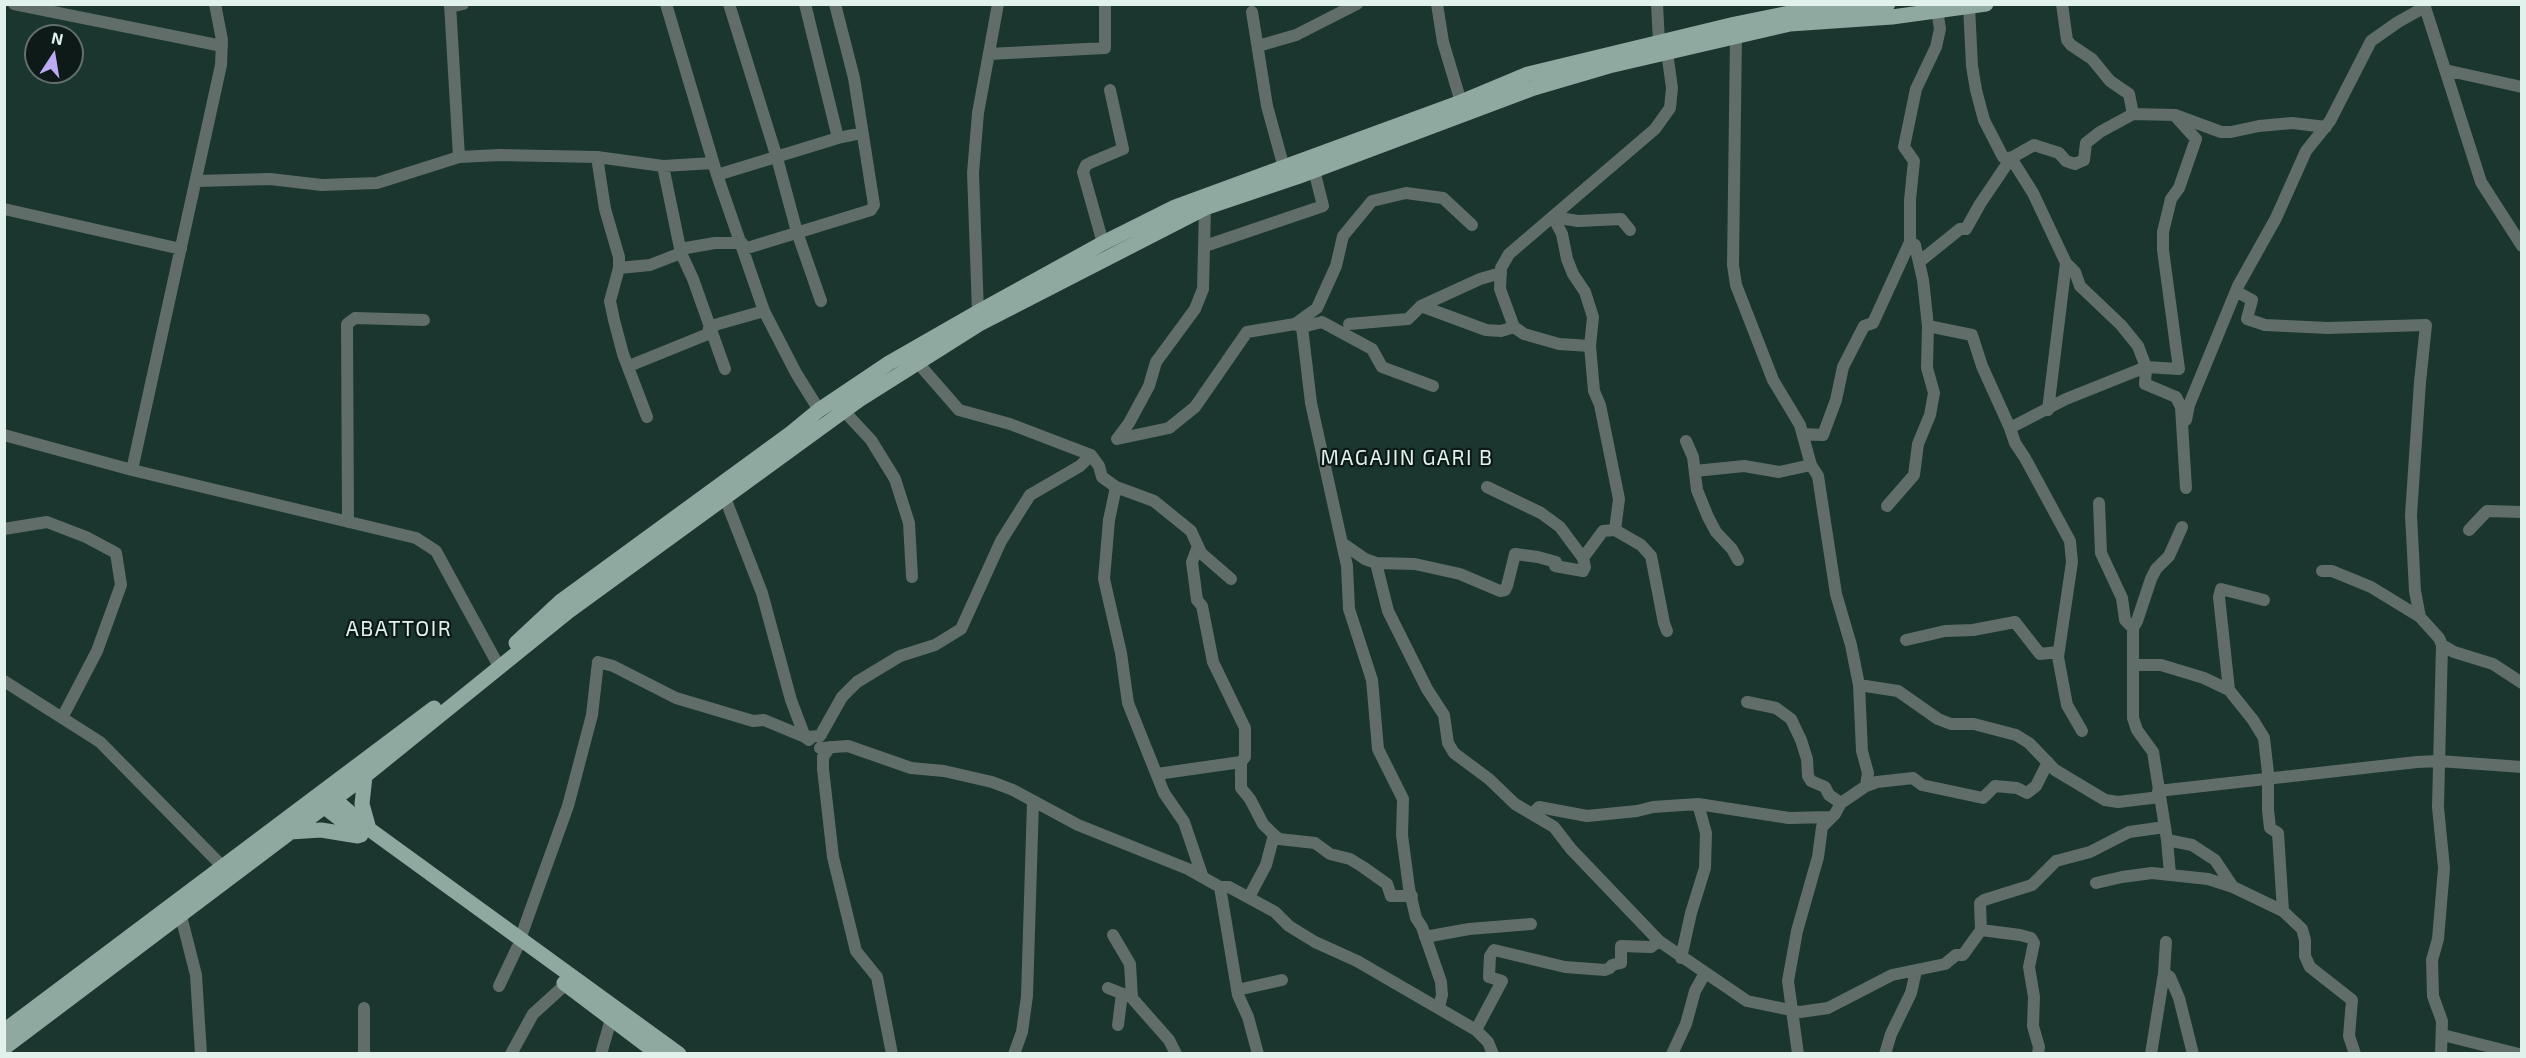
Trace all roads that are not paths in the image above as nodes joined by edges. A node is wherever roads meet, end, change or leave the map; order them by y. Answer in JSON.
{"nodes":[{"id":1,"x":14,"y":4,"type":"edge"},
{"id":2,"x":214,"y":4,"type":"edge"},
{"id":3,"x":666,"y":4,"type":"edge"},
{"id":4,"x":729,"y":4,"type":"edge"},
{"id":5,"x":805,"y":4,"type":"edge"},
{"id":6,"x":835,"y":4,"type":"edge"},
{"id":7,"x":998,"y":4,"type":"edge"},
{"id":8,"x":1105,"y":4,"type":"edge"},
{"id":9,"x":1357,"y":4,"type":"edge"},
{"id":10,"x":1437,"y":4,"type":"edge"},
{"id":11,"x":1657,"y":4,"type":"edge"},
{"id":12,"x":1888,"y":4,"type":"edge"},
{"id":13,"x":1986,"y":4,"type":"edge"},
{"id":14,"x":2062,"y":4,"type":"edge"},
{"id":15,"x":454,"y":5,"type":"edge"},
{"id":16,"x":1970,"y":6,"type":"junction"},
{"id":17,"x":2425,"y":6,"type":"edge"},
{"id":18,"x":1937,"y":10,"type":"junction"},
{"id":19,"x":1252,"y":12,"type":"dead end"},
{"id":20,"x":1736,"y":36,"type":"junction"},
{"id":21,"x":222,"y":46,"type":"junction"},
{"id":22,"x":1258,"y":46,"type":"junction"},
{"id":23,"x":1663,"y":47,"type":"junction"},
{"id":24,"x":989,"y":54,"type":"junction"},
{"id":25,"x":1608,"y":60,"type":"junction"},
{"id":26,"x":2445,"y":70,"type":"junction"},
{"id":27,"x":2522,"y":87,"type":"edge"},
{"id":28,"x":1110,"y":90,"type":"dead end"},
{"id":29,"x":1461,"y":102,"type":"junction"},
{"id":30,"x":2133,"y":114,"type":"junction"},
{"id":31,"x":2175,"y":116,"type":"junction"},
{"id":32,"x":2326,"y":127,"type":"junction"},
{"id":33,"x":861,"y":133,"type":"junction"},
{"id":34,"x":838,"y":138,"type":"junction"},
{"id":35,"x":459,"y":157,"type":"junction"},
{"id":36,"x":597,"y":157,"type":"junction"},
{"id":37,"x":777,"y":158,"type":"junction"},
{"id":38,"x":2011,"y":158,"type":"junction"},
{"id":39,"x":663,"y":166,"type":"junction"},
{"id":40,"x":1284,"y":168,"type":"junction"},
{"id":41,"x":715,"y":169,"type":"junction"},
{"id":42,"x":1314,"y":170,"type":"junction"},
{"id":43,"x":196,"y":181,"type":"junction"},
{"id":44,"x":1205,"y":208,"type":"junction"},
{"id":45,"x":4,"y":209,"type":"edge"},
{"id":46,"x":1553,"y":218,"type":"junction"},
{"id":47,"x":1473,"y":225,"type":"dead end"},
{"id":48,"x":1630,"y":230,"type":"dead end"},
{"id":49,"x":797,"y":232,"type":"junction"},
{"id":50,"x":1910,"y":242,"type":"junction"},
{"id":51,"x":1103,"y":243,"type":"junction"},
{"id":52,"x":743,"y":246,"type":"junction"},
{"id":53,"x":1205,"y":246,"type":"junction"},
{"id":54,"x":2522,"y":246,"type":"edge"},
{"id":55,"x":181,"y":249,"type":"junction"},
{"id":56,"x":681,"y":254,"type":"junction"},
{"id":57,"x":1919,"y":262,"type":"junction"},
{"id":58,"x":2066,"y":263,"type":"junction"},
{"id":59,"x":619,"y":268,"type":"junction"},
{"id":60,"x":1501,"y":273,"type":"junction"},
{"id":61,"x":2237,"y":292,"type":"junction"},
{"id":62,"x":821,"y":302,"type":"dead end"},
{"id":63,"x":1421,"y":306,"type":"junction"},
{"id":64,"x":764,"y":311,"type":"junction"},
{"id":65,"x":978,"y":312,"type":"junction"},
{"id":66,"x":424,"y":320,"type":"dead end"},
{"id":67,"x":1349,"y":324,"type":"dead end"},
{"id":68,"x":1299,"y":326,"type":"junction"},
{"id":69,"x":1928,"y":326,"type":"junction"},
{"id":70,"x":1514,"y":327,"type":"junction"},
{"id":71,"x":709,"y":328,"type":"junction"},
{"id":72,"x":1590,"y":346,"type":"junction"},
{"id":73,"x":918,"y":363,"type":"junction"},
{"id":74,"x":629,"y":366,"type":"junction"},
{"id":75,"x":2146,"y":367,"type":"junction"},
{"id":76,"x":724,"y":369,"type":"dead end"},
{"id":77,"x":1433,"y":386,"type":"dead end"},
{"id":78,"x":819,"y":410,"type":"junction"},
{"id":79,"x":2048,"y":410,"type":"junction"},
{"id":80,"x":844,"y":411,"type":"junction"},
{"id":81,"x":647,"y":417,"type":"dead end"},
{"id":82,"x":2010,"y":428,"type":"junction"},
{"id":83,"x":1803,"y":434,"type":"junction"},
{"id":84,"x":4,"y":435,"type":"edge"},
{"id":85,"x":2183,"y":436,"type":"junction"},
{"id":86,"x":1686,"y":441,"type":"dead end"},
{"id":87,"x":1091,"y":455,"type":"junction"},
{"id":88,"x":1811,"y":465,"type":"junction"},
{"id":89,"x":132,"y":470,"type":"junction"},
{"id":90,"x":1695,"y":471,"type":"junction"},
{"id":91,"x":1116,"y":487,"type":"junction"},
{"id":92,"x":1487,"y":487,"type":"dead end"},
{"id":93,"x":2186,"y":488,"type":"dead end"},
{"id":94,"x":725,"y":498,"type":"junction"},
{"id":95,"x":2099,"y":503,"type":"dead end"},
{"id":96,"x":1887,"y":506,"type":"dead end"},
{"id":97,"x":2522,"y":512,"type":"edge"},
{"id":98,"x":348,"y":522,"type":"junction"},
{"id":99,"x":2182,"y":527,"type":"dead end"},
{"id":100,"x":4,"y":529,"type":"edge"},
{"id":101,"x":2469,"y":530,"type":"dead end"},
{"id":102,"x":1615,"y":531,"type":"junction"},
{"id":103,"x":1342,"y":543,"type":"junction"},
{"id":104,"x":1198,"y":546,"type":"junction"},
{"id":105,"x":1583,"y":558,"type":"junction"},
{"id":106,"x":1738,"y":560,"type":"dead end"},
{"id":107,"x":1376,"y":563,"type":"junction"},
{"id":108,"x":2322,"y":571,"type":"dead end"},
{"id":109,"x":912,"y":577,"type":"dead end"},
{"id":110,"x":1231,"y":579,"type":"dead end"},
{"id":111,"x":2264,"y":600,"type":"dead end"},
{"id":112,"x":2420,"y":617,"type":"junction"},
{"id":113,"x":2133,"y":628,"type":"junction"},
{"id":114,"x":1667,"y":631,"type":"dead end"},
{"id":115,"x":1906,"y":640,"type":"dead end"},
{"id":116,"x":2442,"y":645,"type":"junction"},
{"id":117,"x":2058,"y":652,"type":"junction"},
{"id":118,"x":496,"y":661,"type":"junction"},
{"id":119,"x":2133,"y":665,"type":"junction"},
{"id":120,"x":4,"y":681,"type":"edge"},
{"id":121,"x":2522,"y":683,"type":"edge"},
{"id":122,"x":1859,"y":686,"type":"junction"},
{"id":123,"x":2229,"y":690,"type":"junction"},
{"id":124,"x":1747,"y":702,"type":"dead end"},
{"id":125,"x":62,"y":718,"type":"junction"},
{"id":126,"x":2082,"y":731,"type":"dead end"},
{"id":127,"x":805,"y":737,"type":"junction"},
{"id":128,"x":824,"y":751,"type":"junction"},
{"id":129,"x":2439,"y":761,"type":"junction"},
{"id":130,"x":1241,"y":762,"type":"junction"},
{"id":131,"x":2048,"y":762,"type":"junction"},
{"id":132,"x":2522,"y":767,"type":"edge"},
{"id":133,"x":1157,"y":774,"type":"junction"},
{"id":134,"x":365,"y":776,"type":"junction"},
{"id":135,"x":2266,"y":780,"type":"junction"},
{"id":136,"x":1866,"y":786,"type":"junction"},
{"id":137,"x":2159,"y":794,"type":"junction"},
{"id":138,"x":324,"y":799,"type":"junction"},
{"id":139,"x":1033,"y":802,"type":"junction"},
{"id":140,"x":1841,"y":803,"type":"junction"},
{"id":141,"x":1698,"y":804,"type":"junction"},
{"id":142,"x":1532,"y":814,"type":"junction"},
{"id":143,"x":1832,"y":817,"type":"junction"},
{"id":144,"x":2164,"y":827,"type":"junction"},
{"id":145,"x":290,"y":832,"type":"junction"},
{"id":146,"x":367,"y":833,"type":"junction"},
{"id":147,"x":1274,"y":835,"type":"junction"},
{"id":148,"x":2167,"y":840,"type":"junction"},
{"id":149,"x":223,"y":867,"type":"junction"},
{"id":150,"x":2170,"y":874,"type":"junction"},
{"id":151,"x":1202,"y":875,"type":"junction"},
{"id":152,"x":2096,"y":883,"type":"dead end"},
{"id":153,"x":2233,"y":886,"type":"junction"},
{"id":154,"x":1220,"y":887,"type":"junction"},
{"id":155,"x":1412,"y":896,"type":"junction"},
{"id":156,"x":1248,"y":897,"type":"junction"},
{"id":157,"x":2283,"y":911,"type":"junction"},
{"id":158,"x":181,"y":916,"type":"junction"},
{"id":159,"x":1531,"y":924,"type":"dead end"},
{"id":160,"x":1981,"y":930,"type":"junction"},
{"id":161,"x":1113,"y":934,"type":"dead end"},
{"id":162,"x":1425,"y":937,"type":"junction"},
{"id":163,"x":1659,"y":941,"type":"junction"},
{"id":164,"x":2166,"y":942,"type":"dead end"},
{"id":165,"x":518,"y":944,"type":"junction"},
{"id":166,"x":1681,"y":958,"type":"junction"},
{"id":167,"x":1916,"y":972,"type":"junction"},
{"id":168,"x":1705,"y":973,"type":"junction"},
{"id":169,"x":2164,"y":973,"type":"junction"},
{"id":170,"x":1282,"y":980,"type":"dead end"},
{"id":171,"x":566,"y":984,"type":"junction"},
{"id":172,"x":499,"y":986,"type":"dead end"},
{"id":173,"x":1108,"y":988,"type":"dead end"},
{"id":174,"x":1237,"y":990,"type":"junction"},
{"id":175,"x":1127,"y":996,"type":"junction"},
{"id":176,"x":364,"y":1008,"type":"dead end"},
{"id":177,"x":1439,"y":1008,"type":"junction"},
{"id":178,"x":1791,"y":1009,"type":"junction"},
{"id":179,"x":611,"y":1019,"type":"junction"},
{"id":180,"x":1118,"y":1025,"type":"dead end"},
{"id":181,"x":1476,"y":1030,"type":"junction"},
{"id":182,"x":4,"y":1031,"type":"edge"},
{"id":183,"x":2443,"y":1035,"type":"junction"},
{"id":184,"x":4,"y":1048,"type":"edge"},
{"id":185,"x":1495,"y":1052,"type":"edge"},
{"id":186,"x":201,"y":1053,"type":"edge"},
{"id":187,"x":364,"y":1053,"type":"edge"},
{"id":188,"x":511,"y":1053,"type":"edge"},
{"id":189,"x":601,"y":1053,"type":"edge"},
{"id":190,"x":658,"y":1053,"type":"edge"},
{"id":191,"x":679,"y":1053,"type":"edge"},
{"id":192,"x":892,"y":1053,"type":"edge"},
{"id":193,"x":1014,"y":1053,"type":"edge"},
{"id":194,"x":1176,"y":1053,"type":"edge"},
{"id":195,"x":1258,"y":1053,"type":"edge"},
{"id":196,"x":1672,"y":1053,"type":"edge"},
{"id":197,"x":1798,"y":1053,"type":"edge"},
{"id":198,"x":1885,"y":1053,"type":"edge"},
{"id":199,"x":2038,"y":1053,"type":"edge"},
{"id":200,"x":2151,"y":1053,"type":"edge"},
{"id":201,"x":2193,"y":1053,"type":"edge"},
{"id":202,"x":2355,"y":1053,"type":"edge"},
{"id":203,"x":2441,"y":1053,"type":"edge"},
{"id":204,"x":2518,"y":1053,"type":"edge"}],
"edges":[{"from":1,"to":21,"type":"street"},
{"from":2,"to":21,"type":"street"},
{"from":3,"to":41,"type":"street"},
{"from":4,"to":37,"type":"street"},
{"from":5,"to":34,"type":"street"},
{"from":6,"to":33,"type":"street"},
{"from":7,"to":24,"type":"street"},
{"from":8,"to":24,"type":"street"},
{"from":9,"to":22,"type":"street"},
{"from":10,"to":29,"type":"street"},
{"from":11,"to":23,"type":"street"},
{"from":12,"to":23,"type":"main road"},
{"from":13,"to":16,"type":"main road"},
{"from":14,"to":30,"type":"street"},
{"from":15,"to":35,"type":"street"},
{"from":16,"to":18,"type":"main road"},
{"from":16,"to":38,"type":"street"},
{"from":17,"to":26,"type":"street"},
{"from":17,"to":32,"type":"street"},
{"from":18,"to":20,"type":"main road"},
{"from":18,"to":50,"type":"street"},
{"from":19,"to":22,"type":"street"},
{"from":20,"to":23,"type":"main road"},
{"from":20,"to":83,"type":"street"},
{"from":21,"to":43,"type":"street"},
{"from":22,"to":40,"type":"street"},
{"from":23,"to":25,"type":"main road"},
{"from":23,"to":46,"type":"street"},
{"from":24,"to":65,"type":"street"},
{"from":25,"to":29,"type":"main road"},
{"from":25,"to":42,"type":"main road"},
{"from":26,"to":27,"type":"street"},
{"from":26,"to":54,"type":"street"},
{"from":28,"to":51,"type":"street"},
{"from":29,"to":40,"type":"main road"},
{"from":30,"to":31,"type":"street"},
{"from":30,"to":38,"type":"street"},
{"from":31,"to":32,"type":"street"},
{"from":31,"to":75,"type":"street"},
{"from":32,"to":61,"type":"street"},
{"from":33,"to":34,"type":"street"},
{"from":33,"to":49,"type":"street"},
{"from":34,"to":37,"type":"street"},
{"from":35,"to":36,"type":"street"},
{"from":35,"to":43,"type":"street"},
{"from":36,"to":39,"type":"street"},
{"from":36,"to":59,"type":"street"},
{"from":37,"to":41,"type":"street"},
{"from":37,"to":49,"type":"street"},
{"from":38,"to":57,"type":"street"},
{"from":38,"to":58,"type":"street"},
{"from":39,"to":41,"type":"street"},
{"from":39,"to":56,"type":"street"},
{"from":40,"to":51,"type":"main road"},
{"from":41,"to":52,"type":"street"},
{"from":42,"to":44,"type":"main road"},
{"from":42,"to":53,"type":"street"},
{"from":43,"to":55,"type":"street"},
{"from":44,"to":53,"type":"street"},
{"from":44,"to":73,"type":"main road"},
{"from":45,"to":55,"type":"street"},
{"from":46,"to":48,"type":"street"},
{"from":46,"to":60,"type":"street"},
{"from":46,"to":72,"type":"street"},
{"from":47,"to":68,"type":"street"},
{"from":49,"to":52,"type":"street"},
{"from":49,"to":62,"type":"street"},
{"from":50,"to":57,"type":"street"},
{"from":50,"to":83,"type":"street"},
{"from":51,"to":65,"type":"main road"},
{"from":52,"to":56,"type":"street"},
{"from":52,"to":64,"type":"street"},
{"from":53,"to":68,"type":"street"},
{"from":55,"to":89,"type":"street"},
{"from":56,"to":59,"type":"street"},
{"from":56,"to":71,"type":"street"},
{"from":57,"to":69,"type":"street"},
{"from":58,"to":75,"type":"street"},
{"from":58,"to":79,"type":"street"},
{"from":59,"to":74,"type":"street"},
{"from":60,"to":63,"type":"street"},
{"from":60,"to":70,"type":"street"},
{"from":61,"to":85,"type":"street"},
{"from":61,"to":112,"type":"street"},
{"from":63,"to":67,"type":"street"},
{"from":63,"to":70,"type":"street"},
{"from":64,"to":71,"type":"street"},
{"from":64,"to":78,"type":"street"},
{"from":65,"to":78,"type":"main road"},
{"from":66,"to":98,"type":"street"},
{"from":68,"to":77,"type":"street"},
{"from":68,"to":103,"type":"street"},
{"from":69,"to":82,"type":"street"},
{"from":69,"to":96,"type":"street"},
{"from":70,"to":72,"type":"street"},
{"from":71,"to":74,"type":"street"},
{"from":71,"to":76,"type":"street"},
{"from":72,"to":102,"type":"street"},
{"from":73,"to":80,"type":"main road"},
{"from":73,"to":87,"type":"street"},
{"from":74,"to":81,"type":"street"},
{"from":75,"to":79,"type":"street"},
{"from":75,"to":85,"type":"street"},
{"from":78,"to":118,"type":"main road"},
{"from":79,"to":82,"type":"street"},
{"from":80,"to":94,"type":"main road"},
{"from":80,"to":109,"type":"street"},
{"from":82,"to":117,"type":"street"},
{"from":83,"to":88,"type":"street"},
{"from":84,"to":89,"type":"street"},
{"from":85,"to":93,"type":"street"},
{"from":86,"to":90,"type":"street"},
{"from":87,"to":91,"type":"street"},
{"from":87,"to":127,"type":"street"},
{"from":88,"to":90,"type":"street"},
{"from":88,"to":122,"type":"street"},
{"from":89,"to":98,"type":"street"},
{"from":90,"to":106,"type":"street"},
{"from":91,"to":104,"type":"street"},
{"from":91,"to":133,"type":"street"},
{"from":92,"to":105,"type":"street"},
{"from":94,"to":127,"type":"street"},
{"from":94,"to":134,"type":"main road"},
{"from":95,"to":113,"type":"street"},
{"from":97,"to":101,"type":"street"},
{"from":98,"to":118,"type":"street"},
{"from":99,"to":113,"type":"street"},
{"from":100,"to":125,"type":"street"},
{"from":102,"to":105,"type":"street"},
{"from":102,"to":114,"type":"street"},
{"from":103,"to":107,"type":"street"},
{"from":103,"to":155,"type":"street"},
{"from":104,"to":110,"type":"street"},
{"from":104,"to":130,"type":"street"},
{"from":105,"to":107,"type":"street"},
{"from":107,"to":142,"type":"street"},
{"from":108,"to":112,"type":"street"},
{"from":111,"to":123,"type":"street"},
{"from":112,"to":116,"type":"street"},
{"from":113,"to":119,"type":"street"},
{"from":115,"to":117,"type":"street"},
{"from":116,"to":121,"type":"street"},
{"from":116,"to":129,"type":"street"},
{"from":117,"to":126,"type":"street"},
{"from":118,"to":138,"type":"main road"},
{"from":119,"to":123,"type":"street"},
{"from":119,"to":137,"type":"street"},
{"from":120,"to":125,"type":"street"},
{"from":122,"to":131,"type":"street"},
{"from":122,"to":136,"type":"street"},
{"from":123,"to":135,"type":"street"},
{"from":124,"to":140,"type":"street"},
{"from":125,"to":149,"type":"street"},
{"from":127,"to":128,"type":"street"},
{"from":127,"to":165,"type":"street"},
{"from":128,"to":139,"type":"street"},
{"from":128,"to":192,"type":"street"},
{"from":129,"to":132,"type":"street"},
{"from":129,"to":135,"type":"street"},
{"from":129,"to":183,"type":"street"},
{"from":130,"to":133,"type":"street"},
{"from":130,"to":147,"type":"street"},
{"from":131,"to":136,"type":"street"},
{"from":131,"to":137,"type":"street"},
{"from":133,"to":151,"type":"street"},
{"from":134,"to":138,"type":"main road"},
{"from":134,"to":146,"type":"main road"},
{"from":135,"to":137,"type":"street"},
{"from":135,"to":157,"type":"street"},
{"from":136,"to":140,"type":"street"},
{"from":137,"to":144,"type":"street"},
{"from":138,"to":145,"type":"main road"},
{"from":138,"to":146,"type":"main road"},
{"from":138,"to":149,"type":"main road"},
{"from":139,"to":151,"type":"street"},
{"from":139,"to":193,"type":"street"},
{"from":140,"to":143,"type":"street"},
{"from":141,"to":142,"type":"street"},
{"from":141,"to":143,"type":"street"},
{"from":141,"to":166,"type":"street"},
{"from":142,"to":163,"type":"street"},
{"from":143,"to":178,"type":"street"},
{"from":144,"to":148,"type":"street"},
{"from":144,"to":160,"type":"street"},
{"from":145,"to":146,"type":"main road"},
{"from":145,"to":158,"type":"main road"},
{"from":146,"to":165,"type":"main road"},
{"from":147,"to":155,"type":"street"},
{"from":147,"to":156,"type":"street"},
{"from":148,"to":150,"type":"street"},
{"from":148,"to":153,"type":"street"},
{"from":149,"to":182,"type":"main road"},
{"from":150,"to":152,"type":"street"},
{"from":150,"to":153,"type":"street"},
{"from":151,"to":154,"type":"street"},
{"from":153,"to":157,"type":"street"},
{"from":154,"to":156,"type":"street"},
{"from":154,"to":174,"type":"street"},
{"from":155,"to":162,"type":"street"},
{"from":156,"to":177,"type":"street"},
{"from":157,"to":202,"type":"street"},
{"from":158,"to":184,"type":"main road"},
{"from":158,"to":186,"type":"street"},
{"from":159,"to":162,"type":"street"},
{"from":160,"to":167,"type":"street"},
{"from":160,"to":199,"type":"street"},
{"from":161,"to":175,"type":"street"},
{"from":162,"to":177,"type":"street"},
{"from":163,"to":166,"type":"street"},
{"from":163,"to":181,"type":"street"},
{"from":164,"to":169,"type":"street"},
{"from":165,"to":171,"type":"main road"},
{"from":165,"to":172,"type":"street"},
{"from":165,"to":191,"type":"main road"},
{"from":166,"to":168,"type":"street"},
{"from":167,"to":178,"type":"street"},
{"from":167,"to":198,"type":"street"},
{"from":168,"to":178,"type":"street"},
{"from":168,"to":196,"type":"street"},
{"from":169,"to":200,"type":"street"},
{"from":169,"to":201,"type":"street"},
{"from":170,"to":174,"type":"street"},
{"from":171,"to":179,"type":"main road"},
{"from":171,"to":188,"type":"street"},
{"from":173,"to":175,"type":"street"},
{"from":174,"to":195,"type":"street"},
{"from":175,"to":180,"type":"street"},
{"from":175,"to":194,"type":"street"},
{"from":176,"to":187,"type":"street"},
{"from":177,"to":181,"type":"street"},
{"from":178,"to":197,"type":"street"},
{"from":179,"to":189,"type":"street"},
{"from":179,"to":190,"type":"main road"},
{"from":181,"to":185,"type":"street"},
{"from":183,"to":203,"type":"street"},
{"from":183,"to":204,"type":"street"}]}
